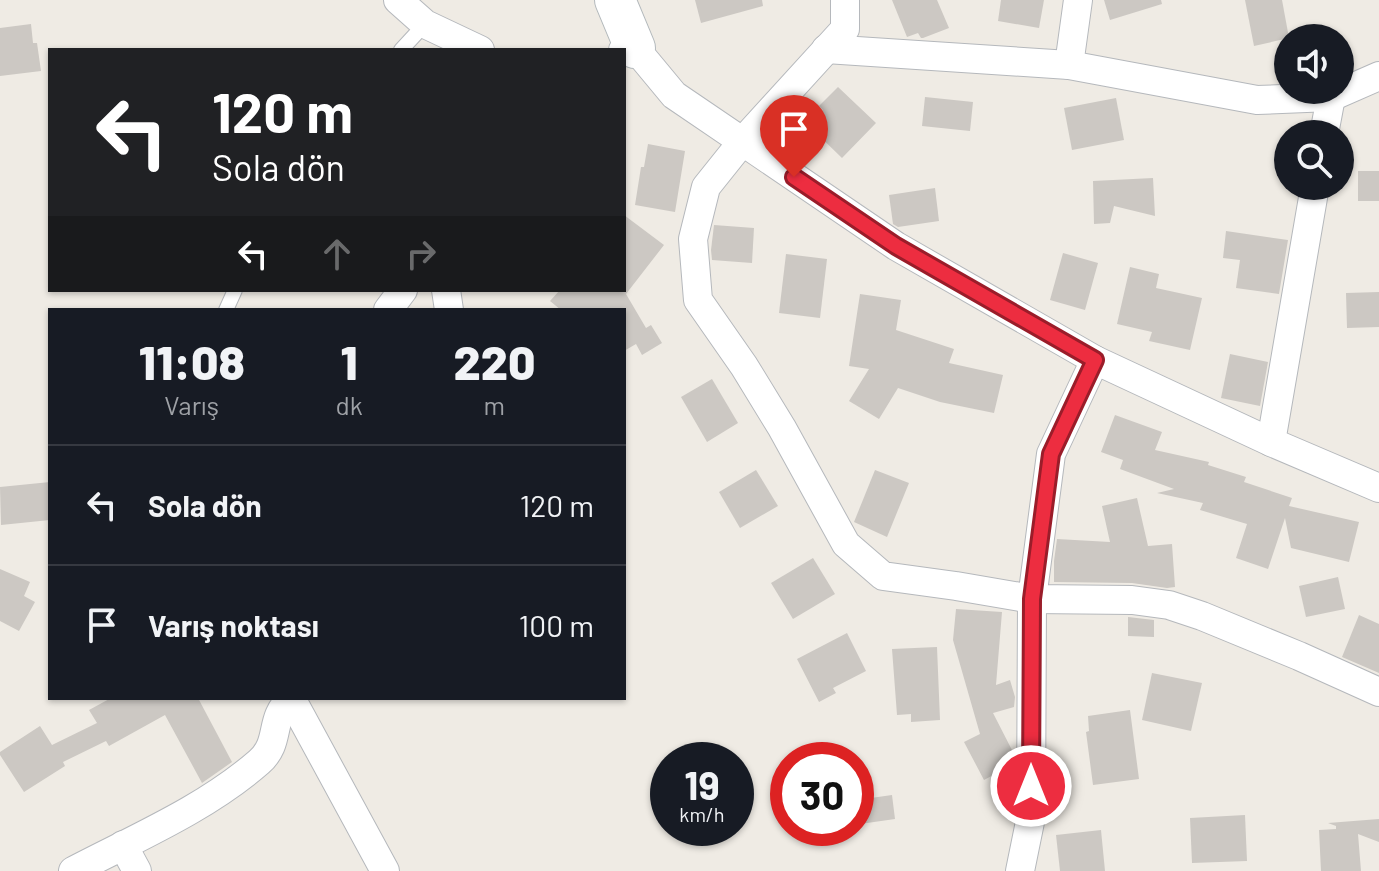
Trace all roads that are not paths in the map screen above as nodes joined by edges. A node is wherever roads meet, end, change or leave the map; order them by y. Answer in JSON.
{"nodes":[{"id":1,"x":398,"y":0,"type":"edge"},
{"id":2,"x":615,"y":0,"type":"edge"},
{"id":3,"x":845,"y":0,"type":"edge"},
{"id":4,"x":1078,"y":0,"type":"edge"},
{"id":5,"x":425,"y":24,"type":"junction"},
{"id":6,"x":403,"y":48,"type":"edge"},
{"id":7,"x":476,"y":48,"type":"edge"},
{"id":8,"x":629,"y":49,"type":"edge"},
{"id":9,"x":826,"y":49,"type":"junction"},
{"id":10,"x":1069,"y":65,"type":"junction"},
{"id":11,"x":1379,"y":76,"type":"edge"},
{"id":12,"x":1354,"y":87,"type":"edge"},
{"id":13,"x":1274,"y":99,"type":"edge"},
{"id":14,"x":742,"y":142,"type":"junction"},
{"id":15,"x":1313,"y":200,"type":"edge"},
{"id":16,"x":1095,"y":360,"type":"junction"},
{"id":17,"x":1271,"y":442,"type":"junction"},
{"id":18,"x":1379,"y":488,"type":"edge"},
{"id":19,"x":1032,"y":599,"type":"junction"},
{"id":20,"x":1379,"y":692,"type":"edge"},
{"id":21,"x":289,"y":700,"type":"edge"},
{"id":22,"x":292,"y":700,"type":"edge"},
{"id":23,"x":123,"y":845,"type":"junction"},
{"id":24,"x":73,"y":871,"type":"edge"},
{"id":25,"x":137,"y":871,"type":"edge"},
{"id":26,"x":385,"y":871,"type":"edge"},
{"id":27,"x":1020,"y":871,"type":"edge"}],
"edges":[{"from":1,"to":5,"type":"street"},
{"from":2,"to":8,"type":"street"},
{"from":3,"to":9,"type":"street"},
{"from":4,"to":10,"type":"street"},
{"from":5,"to":6,"type":"lane"},
{"from":5,"to":7,"type":"street"},
{"from":8,"to":14,"type":"street"},
{"from":9,"to":10,"type":"street"},
{"from":9,"to":14,"type":"street"},
{"from":10,"to":13,"type":"street"},
{"from":11,"to":12,"type":"street"},
{"from":14,"to":16,"type":"street"},
{"from":14,"to":19,"type":"street"},
{"from":15,"to":17,"type":"street"},
{"from":16,"to":17,"type":"street"},
{"from":16,"to":19,"type":"street"},
{"from":17,"to":18,"type":"street"},
{"from":19,"to":20,"type":"street"},
{"from":19,"to":27,"type":"street"},
{"from":21,"to":23,"type":"street"},
{"from":22,"to":26,"type":"street"},
{"from":23,"to":24,"type":"street"},
{"from":23,"to":25,"type":"street"}]}
